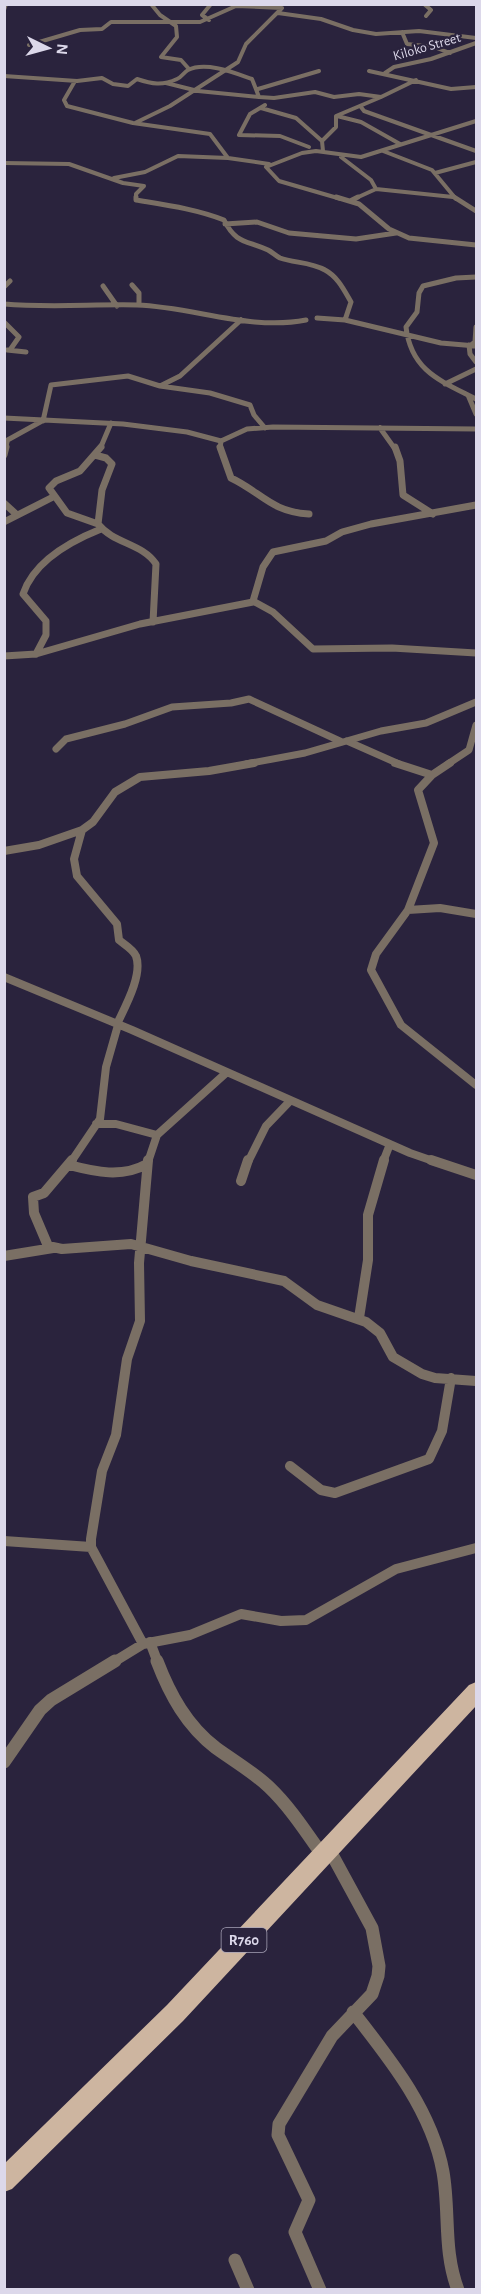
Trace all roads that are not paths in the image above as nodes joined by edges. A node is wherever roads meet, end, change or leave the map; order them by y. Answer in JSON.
{"nodes":[{"id":1,"x":6,"y":4,"type":"edge"},
{"id":2,"x":151,"y":4,"type":"edge"},
{"id":3,"x":211,"y":4,"type":"edge"},
{"id":4,"x":424,"y":4,"type":"edge"},
{"id":5,"x":284,"y":6,"type":"edge"},
{"id":6,"x":4,"y":10,"type":"edge"},
{"id":7,"x":278,"y":13,"type":"junction"},
{"id":8,"x":426,"y":16,"type":"dead end"},
{"id":9,"x":209,"y":20,"type":"junction"},
{"id":10,"x":175,"y":23,"type":"junction"},
{"id":11,"x":402,"y":32,"type":"junction"},
{"id":12,"x":477,"y":38,"type":"edge"},
{"id":13,"x":477,"y":43,"type":"edge"},
{"id":14,"x":29,"y":45,"type":"dead end"},
{"id":15,"x":450,"y":53,"type":"junction"},
{"id":16,"x":189,"y":69,"type":"junction"},
{"id":17,"x":227,"y":70,"type":"junction"},
{"id":18,"x":318,"y":70,"type":"dead end"},
{"id":19,"x":369,"y":71,"type":"dead end"},
{"id":20,"x":385,"y":73,"type":"junction"},
{"id":21,"x":4,"y":76,"type":"edge"},
{"id":22,"x":416,"y":80,"type":"junction"},
{"id":23,"x":75,"y":81,"type":"junction"},
{"id":24,"x":166,"y":83,"type":"junction"},
{"id":25,"x":477,"y":87,"type":"edge"},
{"id":26,"x":258,"y":89,"type":"junction"},
{"id":27,"x":194,"y":90,"type":"junction"},
{"id":28,"x":462,"y":90,"type":"junction"},
{"id":29,"x":477,"y":92,"type":"edge"},
{"id":30,"x":260,"y":97,"type":"junction"},
{"id":31,"x":381,"y":97,"type":"junction"},
{"id":32,"x":274,"y":98,"type":"junction"},
{"id":33,"x":361,"y":107,"type":"junction"},
{"id":34,"x":261,"y":108,"type":"junction"},
{"id":35,"x":337,"y":116,"type":"junction"},
{"id":36,"x":477,"y":121,"type":"edge"},
{"id":37,"x":135,"y":123,"type":"junction"},
{"id":38,"x":430,"y":136,"type":"junction"},
{"id":39,"x":322,"y":141,"type":"junction"},
{"id":40,"x":400,"y":144,"type":"junction"},
{"id":41,"x":309,"y":147,"type":"dead end"},
{"id":42,"x":323,"y":151,"type":"junction"},
{"id":43,"x":383,"y":151,"type":"junction"},
{"id":44,"x":477,"y":151,"type":"edge"},
{"id":45,"x":339,"y":155,"type":"junction"},
{"id":46,"x":228,"y":158,"type":"junction"},
{"id":47,"x":477,"y":162,"type":"edge"},
{"id":48,"x":4,"y":163,"type":"edge"},
{"id":49,"x":269,"y":164,"type":"junction"},
{"id":50,"x":435,"y":173,"type":"junction"},
{"id":51,"x":114,"y":178,"type":"junction"},
{"id":52,"x":376,"y":189,"type":"junction"},
{"id":53,"x":453,"y":197,"type":"junction"},
{"id":54,"x":350,"y":201,"type":"junction"},
{"id":55,"x":477,"y":211,"type":"edge"},
{"id":56,"x":225,"y":224,"type":"junction"},
{"id":57,"x":396,"y":233,"type":"junction"},
{"id":58,"x":477,"y":245,"type":"edge"},
{"id":59,"x":477,"y":278,"type":"edge"},
{"id":60,"x":10,"y":281,"type":"dead end"},
{"id":61,"x":132,"y":285,"type":"dead end"},
{"id":62,"x":103,"y":286,"type":"dead end"},
{"id":63,"x":4,"y":287,"type":"edge"},
{"id":64,"x":4,"y":304,"type":"edge"},
{"id":65,"x":139,"y":305,"type":"junction"},
{"id":66,"x":117,"y":306,"type":"junction"},
{"id":67,"x":317,"y":318,"type":"dead end"},
{"id":68,"x":241,"y":320,"type":"junction"},
{"id":69,"x":306,"y":320,"type":"dead end"},
{"id":70,"x":345,"y":320,"type":"junction"},
{"id":71,"x":4,"y":322,"type":"edge"},
{"id":72,"x":477,"y":327,"type":"edge"},
{"id":73,"x":405,"y":335,"type":"junction"},
{"id":74,"x":472,"y":345,"type":"edge"},
{"id":75,"x":7,"y":350,"type":"edge"},
{"id":76,"x":26,"y":352,"type":"dead end"},
{"id":77,"x":477,"y":362,"type":"edge"},
{"id":78,"x":477,"y":369,"type":"edge"},
{"id":79,"x":445,"y":384,"type":"junction"},
{"id":80,"x":159,"y":386,"type":"junction"},
{"id":81,"x":468,"y":395,"type":"junction"},
{"id":82,"x":477,"y":399,"type":"edge"},
{"id":83,"x":477,"y":414,"type":"edge"},
{"id":84,"x":4,"y":418,"type":"edge"},
{"id":85,"x":42,"y":421,"type":"junction"},
{"id":86,"x":111,"y":423,"type":"junction"},
{"id":87,"x":265,"y":428,"type":"junction"},
{"id":88,"x":380,"y":428,"type":"junction"},
{"id":89,"x":477,"y":429,"type":"edge"},
{"id":90,"x":221,"y":441,"type":"junction"},
{"id":91,"x":6,"y":442,"type":"edge"},
{"id":92,"x":4,"y":455,"type":"edge"},
{"id":93,"x":95,"y":455,"type":"junction"},
{"id":94,"x":53,"y":497,"type":"junction"},
{"id":95,"x":4,"y":503,"type":"edge"},
{"id":96,"x":477,"y":505,"type":"edge"},
{"id":97,"x":16,"y":514,"type":"junction"},
{"id":98,"x":309,"y":514,"type":"dead end"},
{"id":99,"x":433,"y":514,"type":"junction"},
{"id":100,"x":4,"y":522,"type":"edge"},
{"id":101,"x":100,"y":526,"type":"junction"},
{"id":102,"x":253,"y":602,"type":"junction"},
{"id":103,"x":153,"y":622,"type":"junction"},
{"id":104,"x":477,"y":653,"type":"edge"},
{"id":105,"x":36,"y":654,"type":"junction"},
{"id":106,"x":4,"y":656,"type":"edge"},
{"id":107,"x":477,"y":702,"type":"edge"},
{"id":108,"x":477,"y":725,"type":"edge"},
{"id":109,"x":345,"y":742,"type":"junction"},
{"id":110,"x":474,"y":748,"type":"edge"},
{"id":111,"x":56,"y":749,"type":"dead end"},
{"id":112,"x":432,"y":774,"type":"junction"},
{"id":113,"x":82,"y":830,"type":"junction"},
{"id":114,"x":4,"y":851,"type":"edge"},
{"id":115,"x":408,"y":910,"type":"junction"},
{"id":116,"x":477,"y":915,"type":"edge"},
{"id":117,"x":4,"y":977,"type":"edge"},
{"id":118,"x":117,"y":1024,"type":"junction"},
{"id":119,"x":226,"y":1073,"type":"junction"},
{"id":120,"x":477,"y":1085,"type":"edge"},
{"id":121,"x":290,"y":1101,"type":"junction"},
{"id":122,"x":96,"y":1124,"type":"junction"},
{"id":123,"x":157,"y":1135,"type":"junction"},
{"id":124,"x":390,"y":1144,"type":"junction"},
{"id":125,"x":147,"y":1164,"type":"junction"},
{"id":126,"x":69,"y":1165,"type":"junction"},
{"id":127,"x":477,"y":1175,"type":"edge"},
{"id":128,"x":241,"y":1181,"type":"dead end"},
{"id":129,"x":140,"y":1245,"type":"junction"},
{"id":130,"x":53,"y":1248,"type":"junction"},
{"id":131,"x":4,"y":1256,"type":"edge"},
{"id":132,"x":359,"y":1318,"type":"junction"},
{"id":133,"x":451,"y":1378,"type":"junction"},
{"id":134,"x":477,"y":1381,"type":"edge"},
{"id":135,"x":290,"y":1466,"type":"dead end"},
{"id":136,"x":4,"y":1541,"type":"edge"},
{"id":137,"x":91,"y":1547,"type":"junction"},
{"id":138,"x":477,"y":1548,"type":"edge"},
{"id":139,"x":146,"y":1643,"type":"junction"},
{"id":140,"x":477,"y":1692,"type":"edge"},
{"id":141,"x":4,"y":1762,"type":"edge"},
{"id":142,"x":326,"y":1852,"type":"junction"},
{"id":143,"x":353,"y":2012,"type":"junction"},
{"id":144,"x":4,"y":2181,"type":"edge"},
{"id":145,"x":235,"y":2260,"type":"dead end"},
{"id":146,"x":248,"y":2289,"type":"edge"},
{"id":147,"x":320,"y":2289,"type":"edge"},
{"id":148,"x":458,"y":2289,"type":"edge"}],
"edges":[{"from":1,"to":6,"type":"street"},
{"from":2,"to":10,"type":"street"},
{"from":3,"to":9,"type":"street"},
{"from":4,"to":8,"type":"street"},
{"from":5,"to":7,"type":"street"},
{"from":5,"to":9,"type":"street"},
{"from":7,"to":11,"type":"street"},
{"from":7,"to":17,"type":"street"},
{"from":9,"to":10,"type":"street"},
{"from":10,"to":14,"type":"street"},
{"from":10,"to":16,"type":"street"},
{"from":11,"to":12,"type":"street"},
{"from":11,"to":15,"type":"street"},
{"from":13,"to":15,"type":"street","name":"Kiloko Street"},
{"from":15,"to":20,"type":"street","name":"Kiloko Street"},
{"from":16,"to":17,"type":"street"},
{"from":16,"to":24,"type":"street"},
{"from":17,"to":26,"type":"street"},
{"from":17,"to":27,"type":"street"},
{"from":18,"to":26,"type":"street"},
{"from":19,"to":20,"type":"street"},
{"from":20,"to":22,"type":"street"},
{"from":21,"to":23,"type":"street"},
{"from":22,"to":28,"type":"street"},
{"from":22,"to":31,"type":"street"},
{"from":23,"to":24,"type":"street"},
{"from":23,"to":37,"type":"street"},
{"from":24,"to":27,"type":"street"},
{"from":25,"to":28,"type":"street"},
{"from":26,"to":30,"type":"street"},
{"from":27,"to":30,"type":"street"},
{"from":27,"to":37,"type":"street"},
{"from":28,"to":29,"type":"street"},
{"from":30,"to":32,"type":"street"},
{"from":31,"to":32,"type":"street"},
{"from":31,"to":33,"type":"street"},
{"from":32,"to":34,"type":"street"},
{"from":33,"to":35,"type":"street"},
{"from":33,"to":38,"type":"street"},
{"from":34,"to":39,"type":"street"},
{"from":34,"to":41,"type":"street"},
{"from":35,"to":39,"type":"street"},
{"from":35,"to":40,"type":"street"},
{"from":36,"to":38,"type":"street"},
{"from":37,"to":46,"type":"street"},
{"from":38,"to":40,"type":"street"},
{"from":38,"to":44,"type":"street"},
{"from":39,"to":42,"type":"street"},
{"from":40,"to":43,"type":"street"},
{"from":42,"to":45,"type":"street"},
{"from":42,"to":49,"type":"street"},
{"from":43,"to":45,"type":"street"},
{"from":43,"to":50,"type":"street"},
{"from":45,"to":52,"type":"street"},
{"from":46,"to":49,"type":"street"},
{"from":46,"to":51,"type":"street"},
{"from":47,"to":50,"type":"street"},
{"from":48,"to":51,"type":"street"},
{"from":49,"to":54,"type":"street"},
{"from":50,"to":53,"type":"street"},
{"from":51,"to":56,"type":"street"},
{"from":52,"to":53,"type":"street"},
{"from":52,"to":54,"type":"street"},
{"from":53,"to":55,"type":"street"},
{"from":54,"to":57,"type":"street"},
{"from":56,"to":57,"type":"street"},
{"from":56,"to":70,"type":"street"},
{"from":57,"to":58,"type":"street"},
{"from":59,"to":73,"type":"street"},
{"from":60,"to":63,"type":"street"},
{"from":61,"to":65,"type":"street"},
{"from":62,"to":66,"type":"street"},
{"from":64,"to":66,"type":"street"},
{"from":65,"to":66,"type":"street"},
{"from":65,"to":68,"type":"street"},
{"from":67,"to":70,"type":"street"},
{"from":68,"to":69,"type":"street"},
{"from":68,"to":80,"type":"street"},
{"from":70,"to":73,"type":"street"},
{"from":71,"to":75,"type":"street"},
{"from":72,"to":74,"type":"street"},
{"from":73,"to":74,"type":"street"},
{"from":73,"to":79,"type":"street"},
{"from":74,"to":77,"type":"street"},
{"from":75,"to":76,"type":"street"},
{"from":78,"to":79,"type":"street"},
{"from":79,"to":81,"type":"street"},
{"from":80,"to":85,"type":"street"},
{"from":80,"to":87,"type":"street"},
{"from":81,"to":82,"type":"street"},
{"from":81,"to":83,"type":"street"},
{"from":84,"to":85,"type":"street"},
{"from":85,"to":86,"type":"street"},
{"from":85,"to":91,"type":"street"},
{"from":86,"to":90,"type":"street"},
{"from":86,"to":93,"type":"street"},
{"from":87,"to":88,"type":"street"},
{"from":87,"to":90,"type":"street"},
{"from":88,"to":89,"type":"street"},
{"from":88,"to":99,"type":"street"},
{"from":90,"to":98,"type":"street"},
{"from":91,"to":92,"type":"street"},
{"from":93,"to":94,"type":"street"},
{"from":93,"to":101,"type":"street"},
{"from":94,"to":97,"type":"street"},
{"from":94,"to":101,"type":"street"},
{"from":95,"to":97,"type":"street"},
{"from":96,"to":99,"type":"street"},
{"from":97,"to":100,"type":"street"},
{"from":99,"to":102,"type":"street"},
{"from":101,"to":103,"type":"street"},
{"from":101,"to":105,"type":"street"},
{"from":102,"to":103,"type":"street"},
{"from":102,"to":104,"type":"street"},
{"from":103,"to":105,"type":"street"},
{"from":105,"to":106,"type":"street"},
{"from":107,"to":109,"type":"street"},
{"from":108,"to":110,"type":"street"},
{"from":109,"to":111,"type":"street"},
{"from":109,"to":112,"type":"street"},
{"from":109,"to":113,"type":"street"},
{"from":110,"to":112,"type":"street"},
{"from":112,"to":115,"type":"street"},
{"from":113,"to":114,"type":"street"},
{"from":113,"to":118,"type":"street"},
{"from":115,"to":116,"type":"street"},
{"from":115,"to":120,"type":"street"},
{"from":117,"to":118,"type":"street"},
{"from":118,"to":119,"type":"street"},
{"from":118,"to":122,"type":"street"},
{"from":119,"to":121,"type":"street"},
{"from":119,"to":123,"type":"street"},
{"from":121,"to":124,"type":"street"},
{"from":121,"to":128,"type":"street"},
{"from":122,"to":123,"type":"street"},
{"from":122,"to":126,"type":"street"},
{"from":123,"to":125,"type":"street"},
{"from":124,"to":127,"type":"street"},
{"from":124,"to":132,"type":"street"},
{"from":125,"to":126,"type":"street"},
{"from":125,"to":129,"type":"street"},
{"from":126,"to":130,"type":"street"},
{"from":129,"to":130,"type":"street"},
{"from":129,"to":132,"type":"street"},
{"from":129,"to":137,"type":"street"},
{"from":130,"to":131,"type":"street"},
{"from":132,"to":133,"type":"street"},
{"from":133,"to":134,"type":"street"},
{"from":133,"to":135,"type":"street"},
{"from":136,"to":137,"type":"street"},
{"from":137,"to":139,"type":"street"},
{"from":138,"to":139,"type":"street"},
{"from":139,"to":141,"type":"street"},
{"from":139,"to":142,"type":"street"},
{"from":140,"to":142,"type":"main road","number":"R760"},
{"from":142,"to":143,"type":"street"},
{"from":142,"to":144,"type":"main road","number":"R760"},
{"from":143,"to":147,"type":"street"},
{"from":143,"to":148,"type":"street"},
{"from":145,"to":146,"type":"street"}]}
